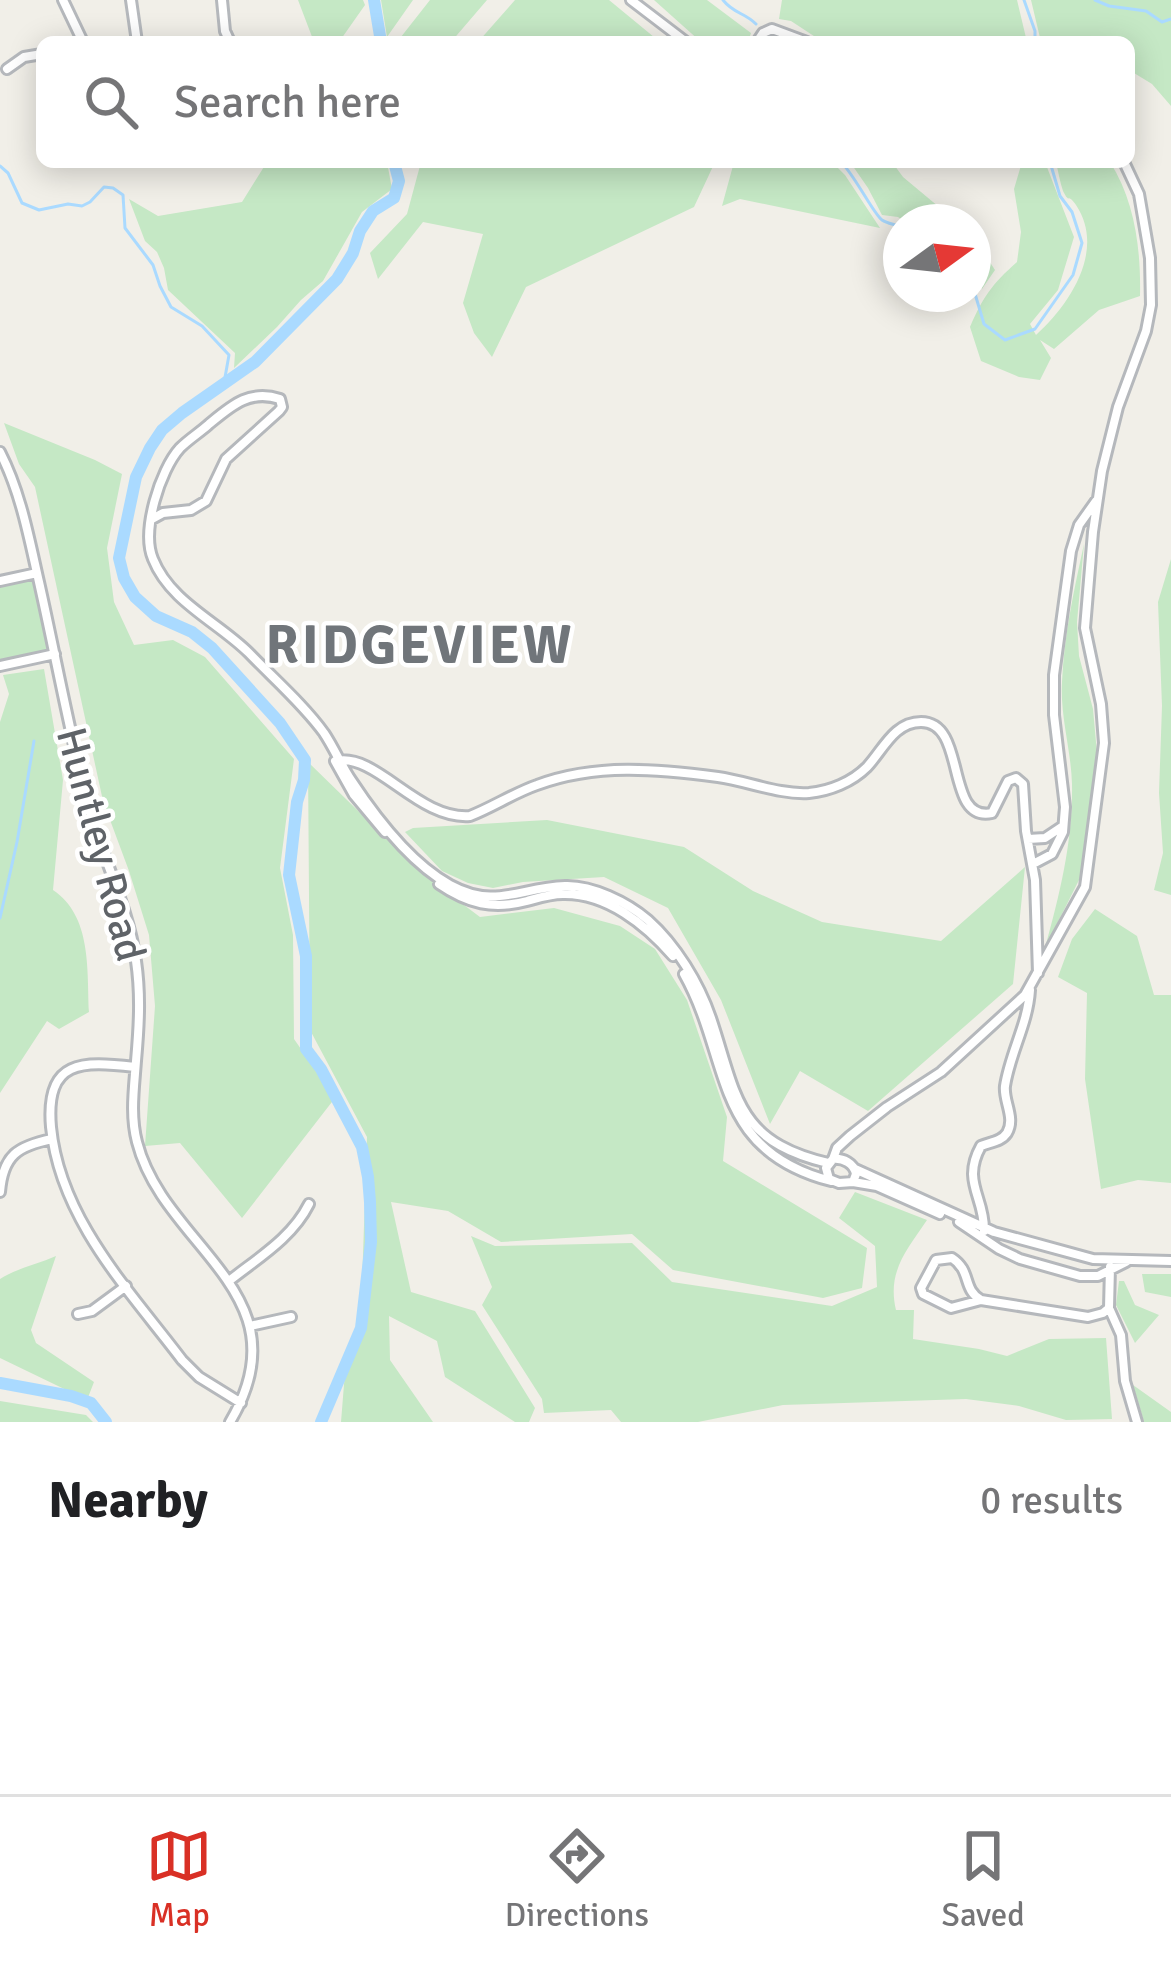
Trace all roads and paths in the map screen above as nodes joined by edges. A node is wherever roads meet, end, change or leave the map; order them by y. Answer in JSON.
{"nodes":[{"id":1,"x":62,"y":0,"type":"edge"},
{"id":2,"x":131,"y":0,"type":"edge"},
{"id":3,"x":222,"y":0,"type":"edge"},
{"id":4,"x":632,"y":0,"type":"edge"},
{"id":5,"x":80,"y":36,"type":"edge"},
{"id":6,"x":136,"y":36,"type":"edge"},
{"id":7,"x":227,"y":36,"type":"edge"},
{"id":8,"x":678,"y":36,"type":"edge"},
{"id":9,"x":761,"y":36,"type":"edge"},
{"id":10,"x":791,"y":36,"type":"edge"},
{"id":11,"x":36,"y":55,"type":"edge"},
{"id":12,"x":7,"y":69,"type":"dead end"},
{"id":13,"x":1127,"y":168,"type":"edge"},
{"id":14,"x":0,"y":452,"type":"edge"},
{"id":15,"x":4,"y":468,"type":"edge"},
{"id":16,"x":1097,"y":500,"type":"junction"},
{"id":17,"x":152,"y":519,"type":"junction"},
{"id":18,"x":37,"y":573,"type":"junction"},
{"id":19,"x":0,"y":581,"type":"edge"},
{"id":20,"x":55,"y":654,"type":"junction"},
{"id":21,"x":0,"y":666,"type":"edge"},
{"id":22,"x":338,"y":761,"type":"junction"},
{"id":23,"x":1064,"y":825,"type":"junction"},
{"id":24,"x":1028,"y":839,"type":"junction"},
{"id":25,"x":1033,"y":863,"type":"junction"},
{"id":26,"x":1038,"y":973,"type":"junction"},
{"id":27,"x":1030,"y":989,"type":"junction"},
{"id":28,"x":718,"y":1054,"type":"junction"},
{"id":29,"x":136,"y":1067,"type":"junction"},
{"id":30,"x":52,"y":1139,"type":"junction"},
{"id":31,"x":844,"y":1142,"type":"junction"},
{"id":32,"x":830,"y":1161,"type":"junction"},
{"id":33,"x":853,"y":1166,"type":"junction"},
{"id":34,"x":831,"y":1181,"type":"junction"},
{"id":35,"x":853,"y":1182,"type":"junction"},
{"id":36,"x":0,"y":1192,"type":"edge"},
{"id":37,"x":309,"y":1204,"type":"dead end"},
{"id":38,"x":984,"y":1232,"type":"junction"},
{"id":39,"x":1109,"y":1259,"type":"junction"},
{"id":40,"x":1171,"y":1261,"type":"edge"},
{"id":41,"x":1127,"y":1262,"type":"junction"},
{"id":42,"x":1111,"y":1271,"type":"junction"},
{"id":43,"x":229,"y":1281,"type":"junction"},
{"id":44,"x":126,"y":1286,"type":"junction"},
{"id":45,"x":981,"y":1300,"type":"junction"},
{"id":46,"x":1108,"y":1308,"type":"junction"},
{"id":47,"x":78,"y":1313,"type":"dead end"},
{"id":48,"x":291,"y":1317,"type":"dead end"},
{"id":49,"x":250,"y":1326,"type":"junction"},
{"id":50,"x":241,"y":1402,"type":"junction"},
{"id":51,"x":230,"y":1422,"type":"edge"},
{"id":52,"x":1137,"y":1422,"type":"edge"}],
"edges":[{"from":1,"to":5,"type":"street"},
{"from":2,"to":6,"type":"street"},
{"from":3,"to":7,"type":"street"},
{"from":4,"to":8,"type":"street"},
{"from":9,"to":10,"type":"street"},
{"from":11,"to":12,"type":"street"},
{"from":13,"to":16,"type":"street"},
{"from":14,"to":15,"type":"street","name":"Huntley Road"},
{"from":15,"to":18,"type":"street","name":"Huntley Road"},
{"from":16,"to":23,"type":"street"},
{"from":16,"to":26,"type":"street"},
{"from":17,"to":17,"type":"street"},
{"from":17,"to":22,"type":"street"},
{"from":18,"to":19,"type":"street"},
{"from":18,"to":20,"type":"street","name":"Huntley Road"},
{"from":20,"to":21,"type":"street"},
{"from":20,"to":29,"type":"street","name":"Huntley Road"},
{"from":22,"to":24,"type":"street"},
{"from":22,"to":28,"type":"street"},
{"from":23,"to":24,"type":"street"},
{"from":23,"to":25,"type":"street"},
{"from":24,"to":25,"type":"street"},
{"from":25,"to":26,"type":"street"},
{"from":26,"to":27,"type":"street"},
{"from":27,"to":31,"type":"street"},
{"from":27,"to":38,"type":"street"},
{"from":28,"to":32,"type":"street"},
{"from":28,"to":34,"type":"street"},
{"from":29,"to":30,"type":"street"},
{"from":29,"to":43,"type":"street","name":"Huntley Road"},
{"from":30,"to":36,"type":"street"},
{"from":30,"to":44,"type":"street"},
{"from":31,"to":32,"type":"street"},
{"from":31,"to":33,"type":"street"},
{"from":32,"to":33,"type":"street"},
{"from":32,"to":34,"type":"street"},
{"from":33,"to":35,"type":"street"},
{"from":33,"to":38,"type":"street"},
{"from":34,"to":35,"type":"street"},
{"from":35,"to":38,"type":"street"},
{"from":37,"to":43,"type":"street"},
{"from":38,"to":39,"type":"street"},
{"from":38,"to":42,"type":"street"},
{"from":39,"to":41,"type":"street"},
{"from":39,"to":42,"type":"street"},
{"from":40,"to":41,"type":"street"},
{"from":41,"to":42,"type":"street"},
{"from":42,"to":46,"type":"street"},
{"from":43,"to":49,"type":"street","name":"Huntley Road"},
{"from":44,"to":47,"type":"street"},
{"from":44,"to":50,"type":"street"},
{"from":45,"to":45,"type":"street"},
{"from":45,"to":46,"type":"street"},
{"from":46,"to":52,"type":"street"},
{"from":48,"to":49,"type":"street"},
{"from":49,"to":50,"type":"street","name":"Huntley Road"},
{"from":50,"to":51,"type":"street","name":"Huntley Road"}]}
